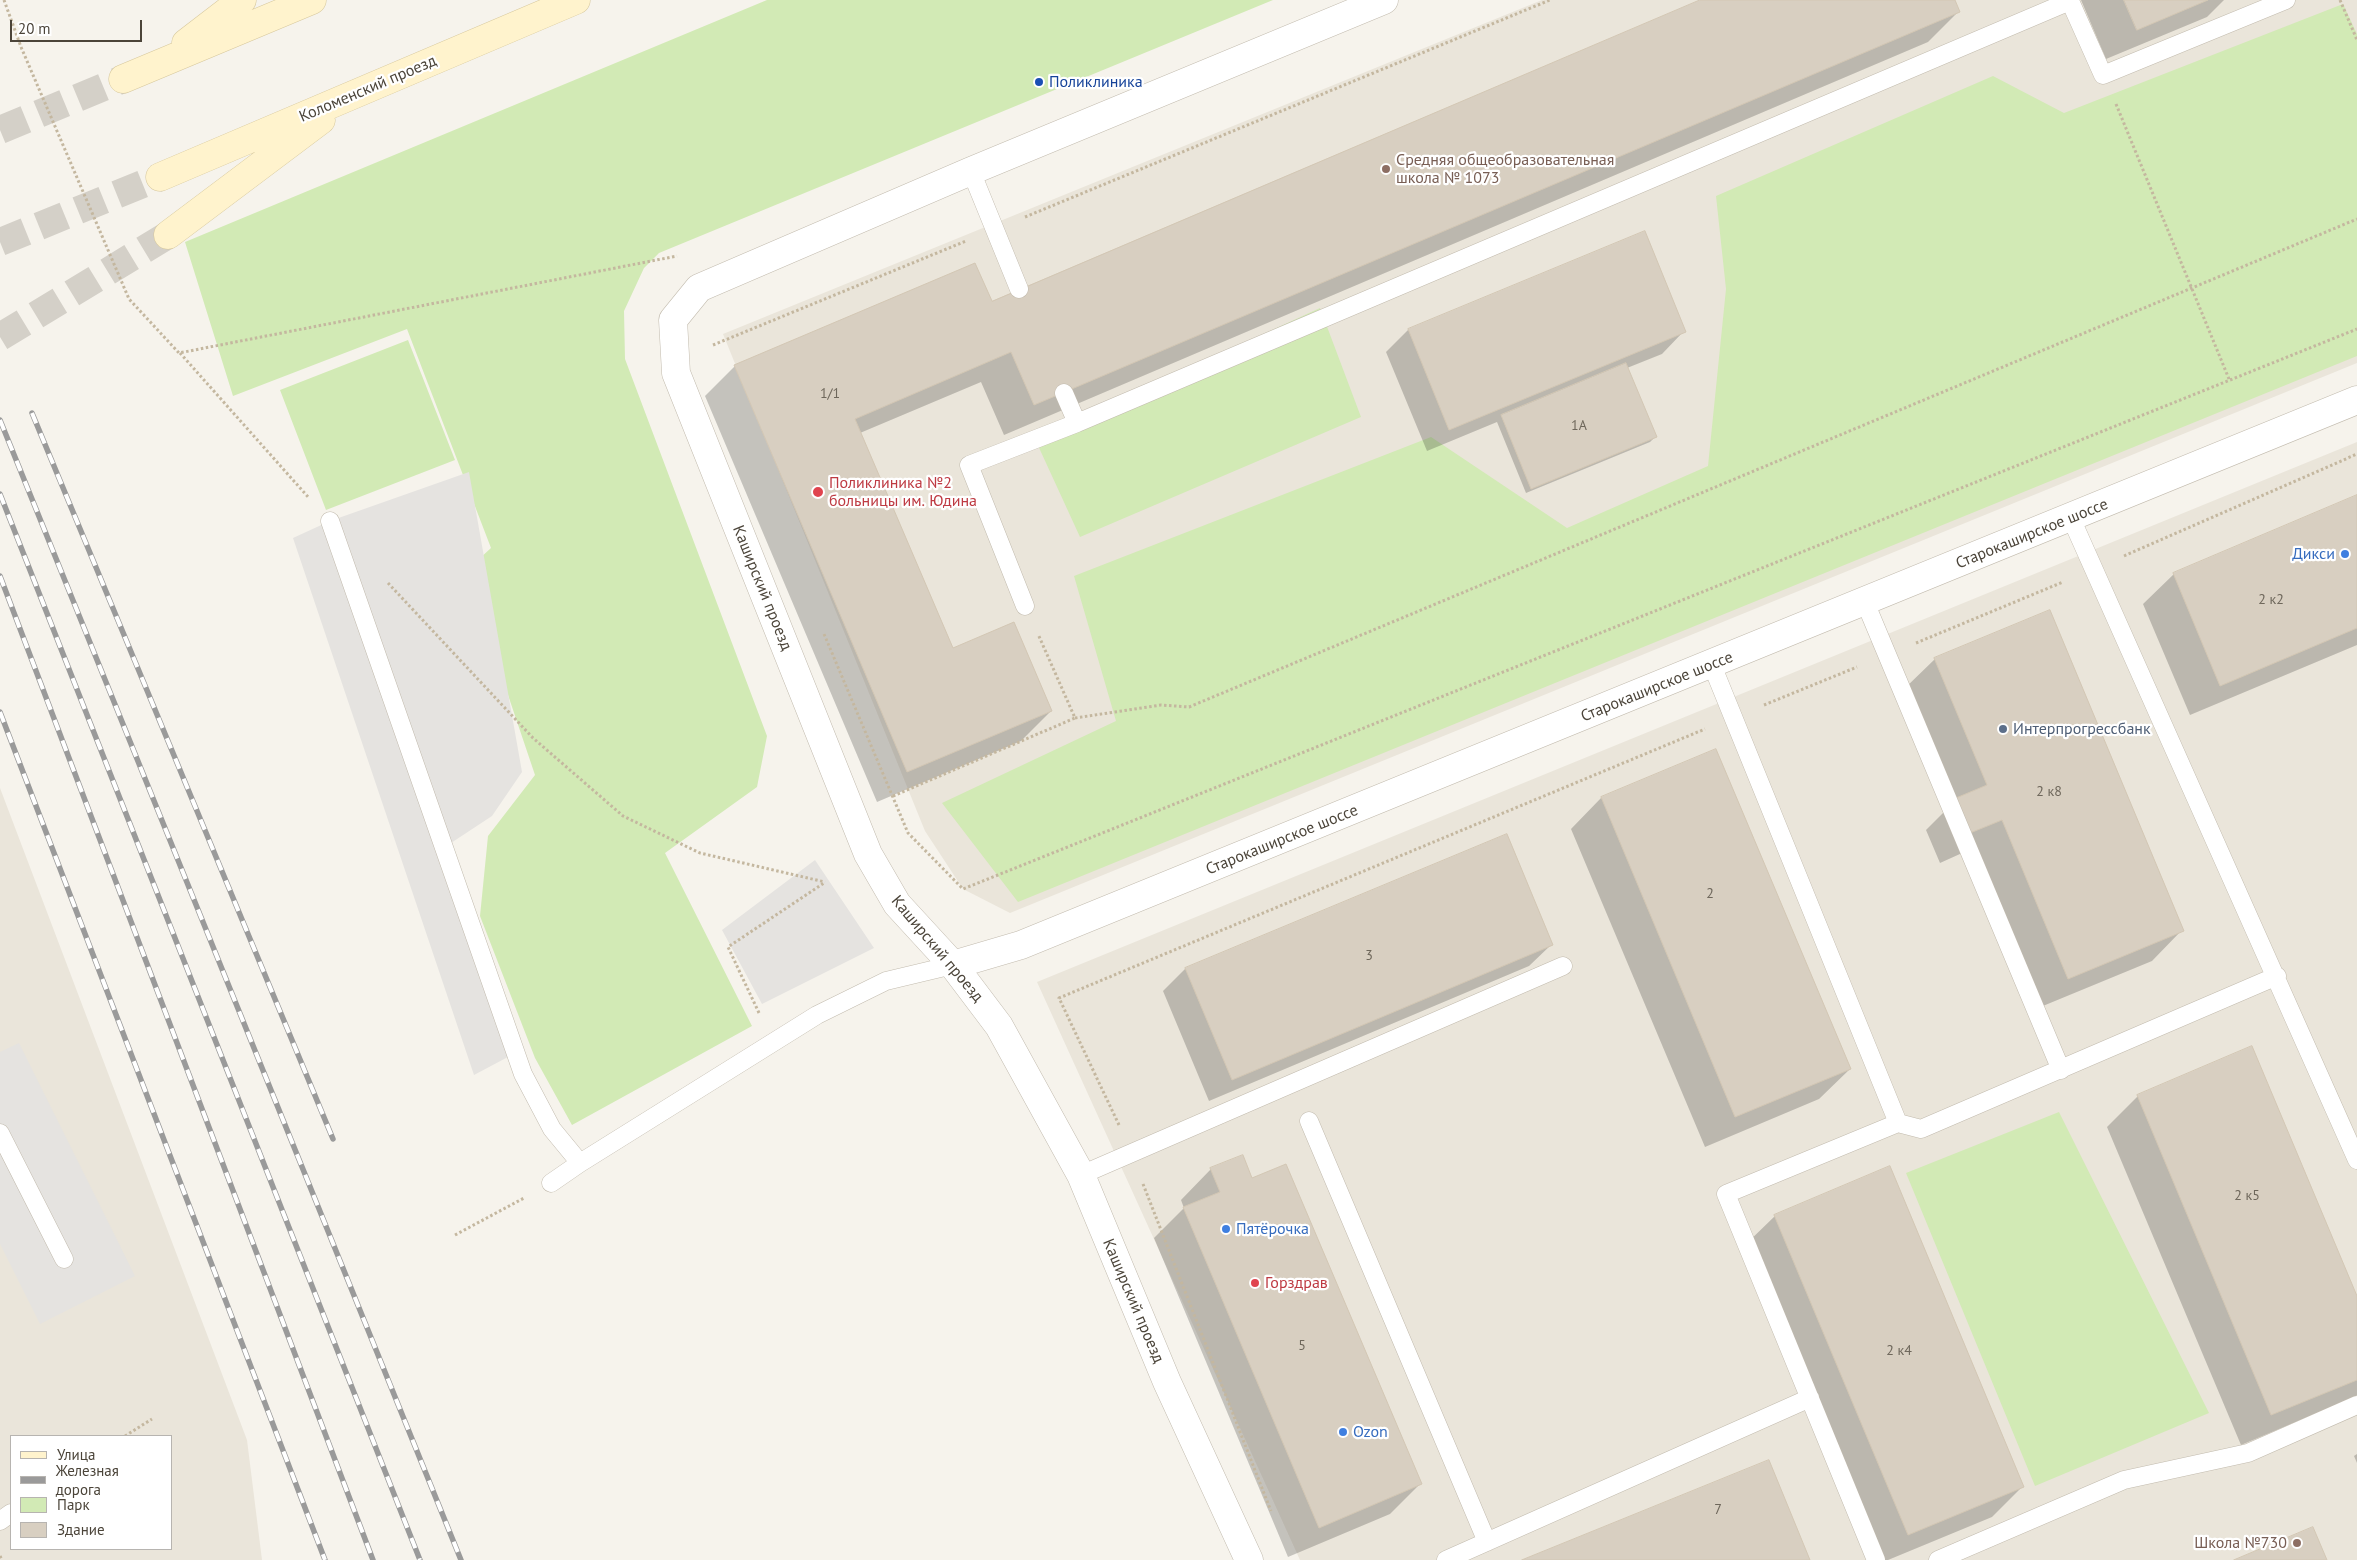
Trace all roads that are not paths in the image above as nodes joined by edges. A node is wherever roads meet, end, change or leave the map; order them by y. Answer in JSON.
{"nodes":[{"id":1,"x":242,"y":0,"type":"edge"},
{"id":2,"x":312,"y":0,"type":"edge"},
{"id":3,"x":576,"y":0,"type":"edge"},
{"id":4,"x":1384,"y":0,"type":"edge"},
{"id":5,"x":2070,"y":0,"type":"edge"},
{"id":6,"x":2286,"y":0,"type":"edge"},
{"id":7,"x":155,"y":67,"type":"junction"},
{"id":8,"x":123,"y":79,"type":"tunnel mouth"},
{"id":9,"x":352,"y":96,"type":"junction"},
{"id":10,"x":971,"y":171,"type":"junction"},
{"id":11,"x":160,"y":177,"type":"tunnel mouth"},
{"id":12,"x":168,"y":236,"type":"tunnel mouth"},
{"id":13,"x":1019,"y":289,"type":"dead end"},
{"id":14,"x":1064,"y":394,"type":"dead end"},
{"id":15,"x":2357,"y":400,"type":"edge"},
{"id":16,"x":1077,"y":423,"type":"junction"},
{"id":17,"x":2071,"y":518,"type":"junction"},
{"id":18,"x":330,"y":521,"type":"road end"},
{"id":19,"x":1865,"y":602,"type":"junction"},
{"id":20,"x":1026,"y":606,"type":"dead end"},
{"id":21,"x":1712,"y":664,"type":"junction"},
{"id":22,"x":954,"y":965,"type":"junction"},
{"id":23,"x":1563,"y":966,"type":"dead end"},
{"id":24,"x":2277,"y":976,"type":"junction"},
{"id":25,"x":2060,"y":1070,"type":"junction"},
{"id":26,"x":1309,"y":1120,"type":"dead end"},
{"id":27,"x":1898,"y":1124,"type":"junction"},
{"id":28,"x":0,"y":1132,"type":"edge"},
{"id":29,"x":2357,"y":1160,"type":"edge"},
{"id":30,"x":580,"y":1163,"type":"junction"},
{"id":31,"x":1081,"y":1175,"type":"junction"},
{"id":32,"x":551,"y":1183,"type":"road end"},
{"id":33,"x":64,"y":1258,"type":"dead end"},
{"id":34,"x":1810,"y":1398,"type":"junction"},
{"id":35,"x":2357,"y":1405,"type":"edge"},
{"id":36,"x":1487,"y":1542,"type":"junction"},
{"id":37,"x":1250,"y":1560,"type":"edge"},
{"id":38,"x":1446,"y":1560,"type":"edge"},
{"id":39,"x":1876,"y":1560,"type":"edge"},
{"id":40,"x":1938,"y":1560,"type":"edge"}],
"edges":[{"from":1,"to":7,"type":"main road"},
{"from":2,"to":7,"type":"main road"},
{"from":3,"to":9,"type":"main road","name":"Коломенский проезд"},
{"from":4,"to":10,"type":"street"},
{"from":5,"to":6,"type":"lane"},
{"from":5,"to":16,"type":"lane"},
{"from":7,"to":8,"type":"main road"},
{"from":9,"to":11,"type":"main road","name":"Коломенский проезд"},
{"from":9,"to":12,"type":"main road"},
{"from":10,"to":13,"type":"lane"},
{"from":10,"to":22,"type":"street","name":"Каширский проезд"},
{"from":14,"to":16,"type":"lane"},
{"from":15,"to":17,"type":"street","name":"Старокаширское шоссе"},
{"from":16,"to":20,"type":"lane"},
{"from":17,"to":19,"type":"street","name":"Старокаширское шоссе"},
{"from":17,"to":24,"type":"lane"},
{"from":18,"to":30,"type":"lane"},
{"from":19,"to":21,"type":"street","name":"Старокаширское шоссе"},
{"from":19,"to":25,"type":"lane"},
{"from":21,"to":22,"type":"street","name":"Старокаширское шоссе"},
{"from":21,"to":27,"type":"lane"},
{"from":22,"to":30,"type":"lane"},
{"from":22,"to":31,"type":"street","name":"Каширский проезд"},
{"from":23,"to":31,"type":"lane"},
{"from":24,"to":25,"type":"lane"},
{"from":24,"to":29,"type":"lane"},
{"from":25,"to":27,"type":"lane"},
{"from":26,"to":36,"type":"lane"},
{"from":27,"to":34,"type":"lane"},
{"from":28,"to":33,"type":"lane"},
{"from":30,"to":32,"type":"lane"},
{"from":31,"to":37,"type":"street","name":"Каширский проезд"},
{"from":34,"to":36,"type":"lane"},
{"from":34,"to":39,"type":"lane"},
{"from":35,"to":40,"type":"lane"},
{"from":36,"to":38,"type":"lane"}]}
